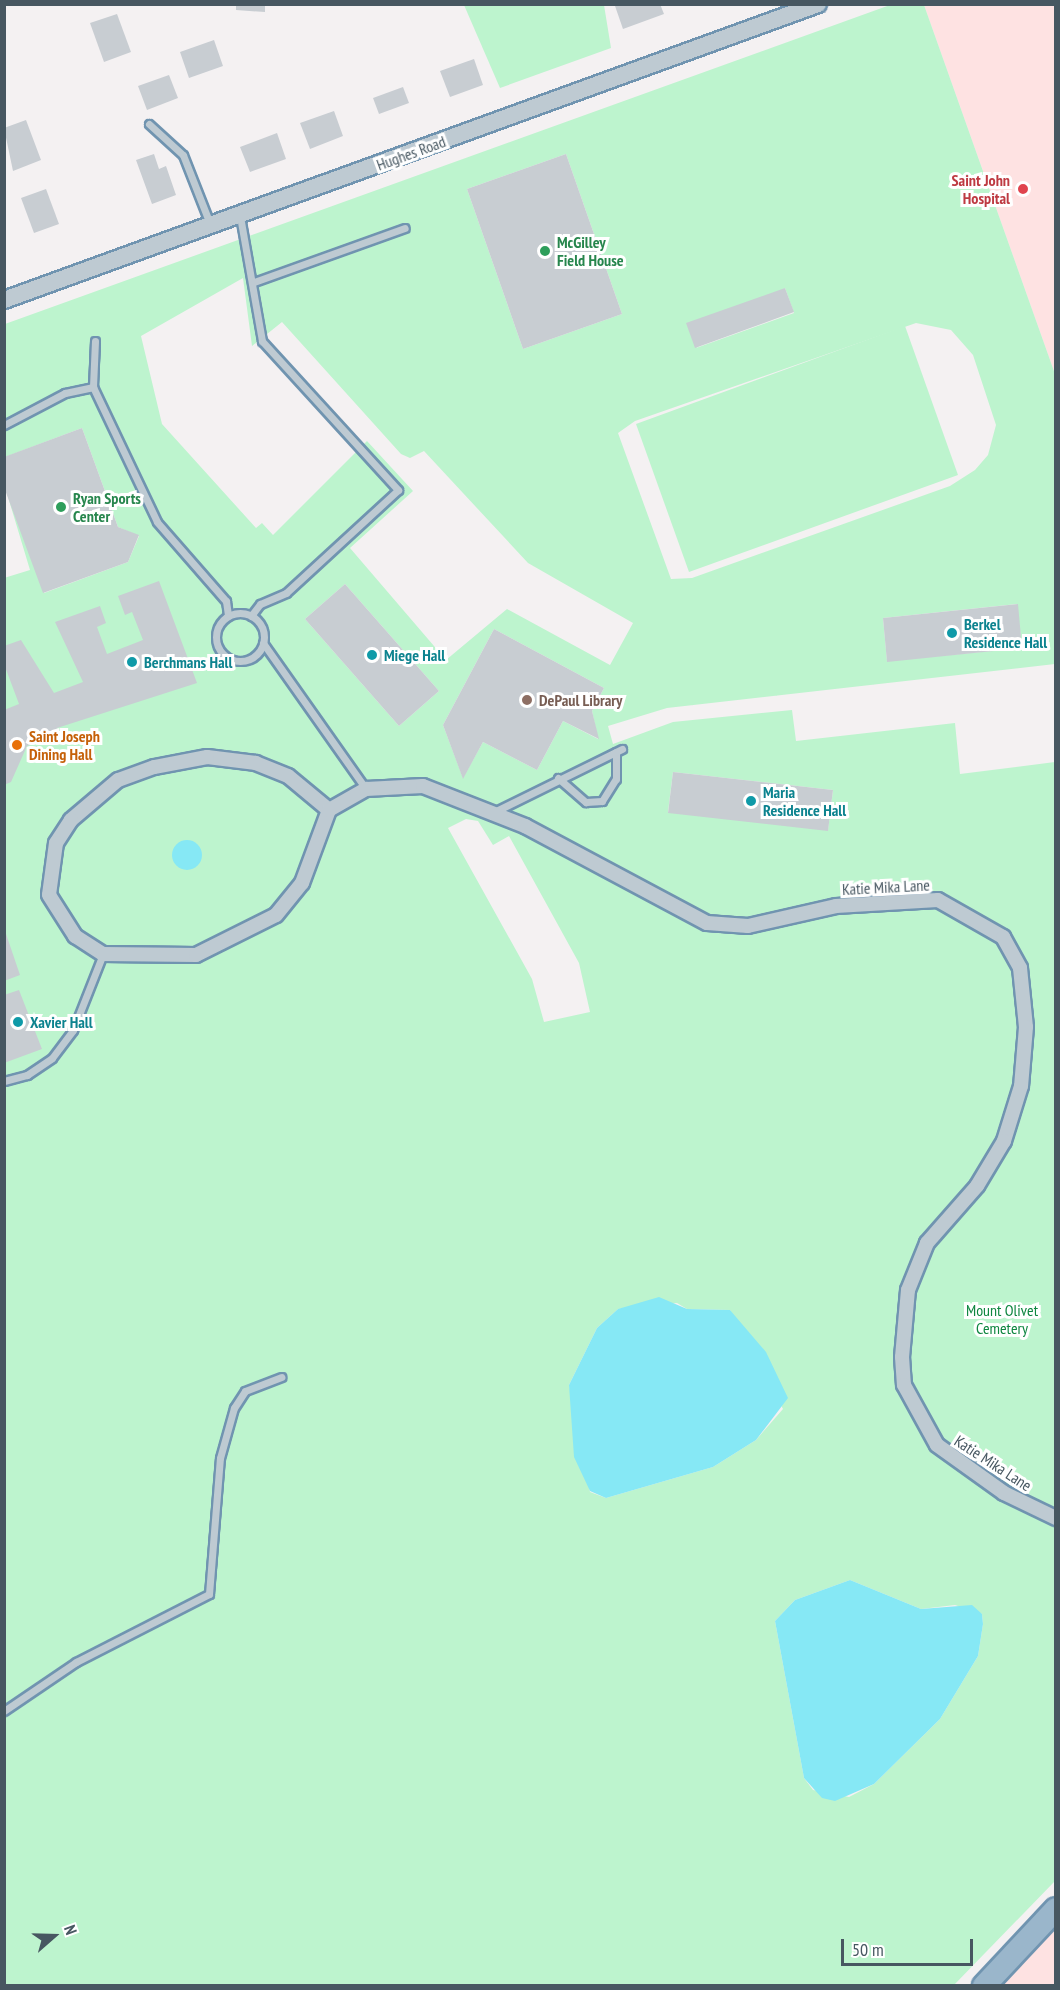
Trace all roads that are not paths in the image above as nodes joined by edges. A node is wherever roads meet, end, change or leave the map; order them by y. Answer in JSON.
{"nodes":[{"id":1,"x":818,"y":4,"type":"edge"},
{"id":2,"x":150,"y":124,"type":"dead end"},
{"id":3,"x":240,"y":216,"type":"junction"},
{"id":4,"x":210,"y":226,"type":"junction"},
{"id":5,"x":405,"y":228,"type":"dead end"},
{"id":6,"x":254,"y":282,"type":"junction"},
{"id":7,"x":5,"y":297,"type":"edge"},
{"id":8,"x":95,"y":341,"type":"dead end"},
{"id":9,"x":93,"y":387,"type":"junction"},
{"id":10,"x":4,"y":425,"type":"edge"},
{"id":11,"x":228,"y":616,"type":"junction"},
{"id":12,"x":251,"y":616,"type":"junction"},
{"id":13,"x":263,"y":643,"type":"junction"},
{"id":14,"x":558,"y":778,"type":"junction"},
{"id":15,"x":366,"y":789,"type":"junction"},
{"id":16,"x":329,"y":810,"type":"junction"},
{"id":17,"x":492,"y":813,"type":"junction"},
{"id":18,"x":103,"y":954,"type":"junction"},
{"id":19,"x":4,"y":1081,"type":"edge"},
{"id":20,"x":281,"y":1377,"type":"dead end"},
{"id":21,"x":1056,"y":1518,"type":"edge"},
{"id":22,"x":4,"y":1711,"type":"edge"},
{"id":23,"x":1056,"y":1909,"type":"edge"},
{"id":24,"x":984,"y":1986,"type":"edge"}],
"edges":[{"from":1,"to":3,"type":"street","name":"Hughes Road"},
{"from":2,"to":4,"type":"lane"},
{"from":3,"to":4,"type":"street","name":"Hughes Road"},
{"from":3,"to":6,"type":"lane"},
{"from":4,"to":7,"type":"street","name":"Hughes Road"},
{"from":5,"to":6,"type":"lane"},
{"from":6,"to":12,"type":"lane"},
{"from":8,"to":9,"type":"lane"},
{"from":9,"to":10,"type":"lane"},
{"from":9,"to":11,"type":"lane"},
{"from":11,"to":12,"type":"lane"},
{"from":11,"to":13,"type":"lane"},
{"from":12,"to":13,"type":"lane"},
{"from":13,"to":15,"type":"lane"},
{"from":14,"to":14,"type":"lane"},
{"from":14,"to":17,"type":"lane"},
{"from":15,"to":16,"type":"street"},
{"from":15,"to":17,"type":"street","name":"Katie Mika Lane"},
{"from":16,"to":18,"type":"street"},
{"from":16,"to":18,"type":"street"},
{"from":17,"to":21,"type":"street","name":"Katie Mika Lane"},
{"from":18,"to":19,"type":"lane"},
{"from":20,"to":22,"type":"lane"},
{"from":23,"to":24,"type":"highway"}]}
